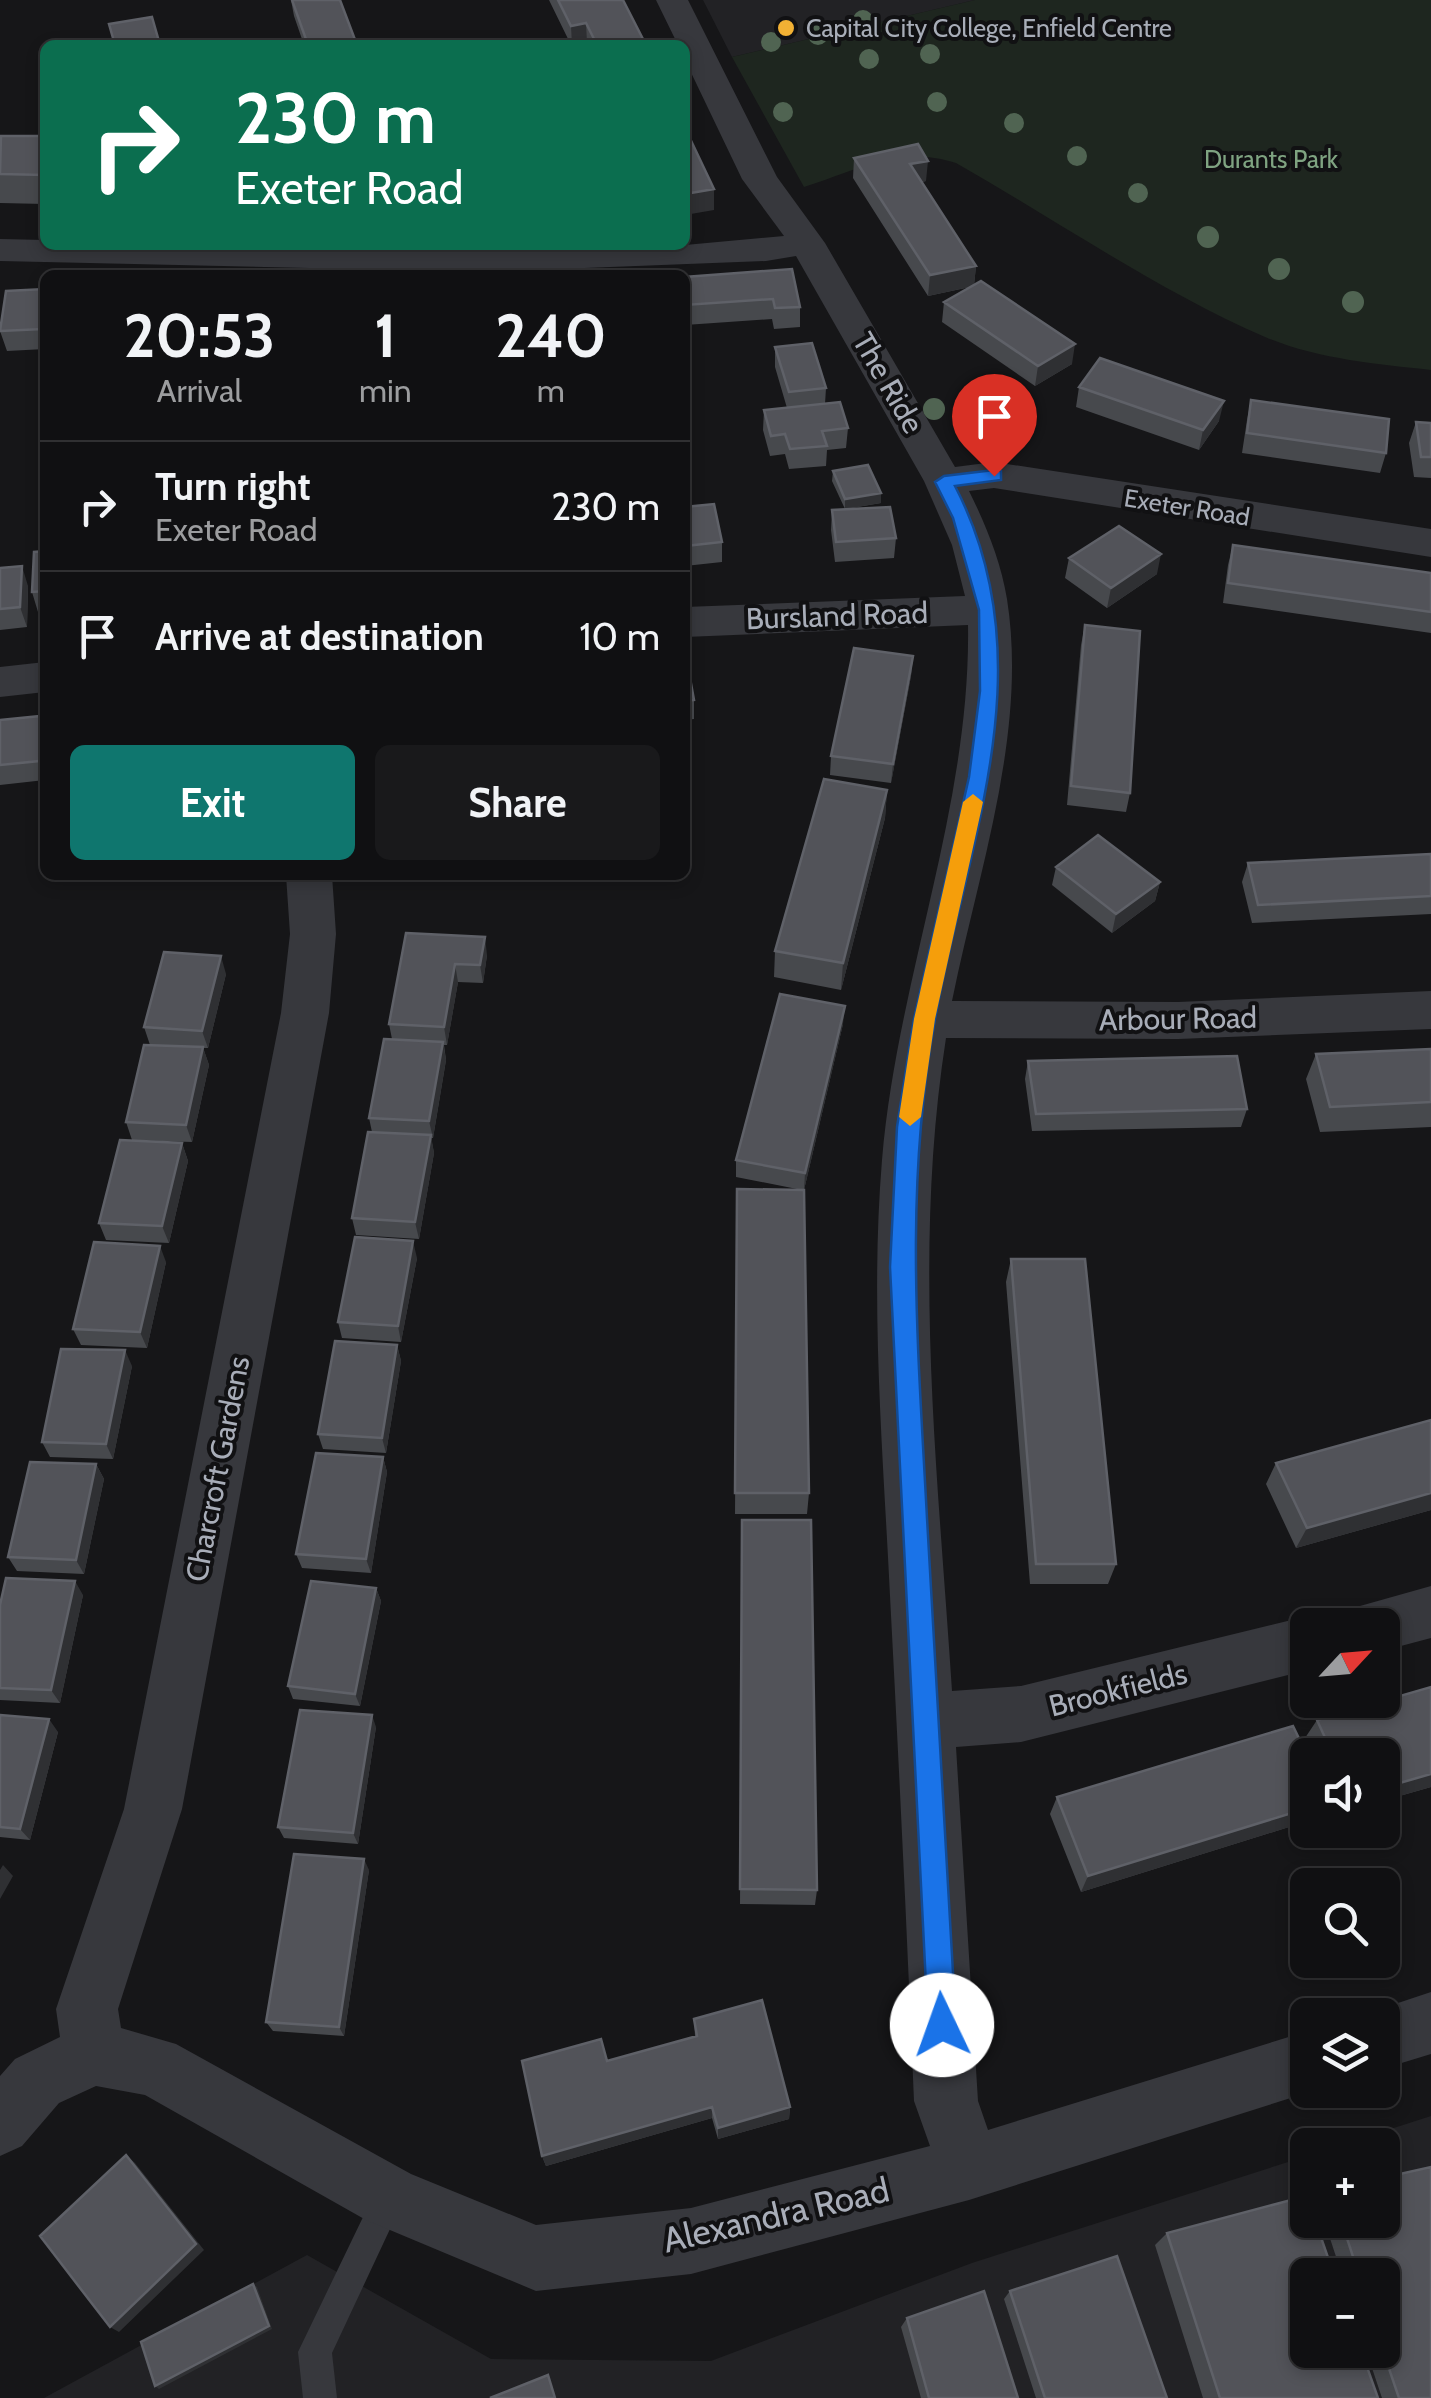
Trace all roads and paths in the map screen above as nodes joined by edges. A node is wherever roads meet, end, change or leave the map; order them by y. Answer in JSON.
{"nodes":[{"id":1,"x":672,"y":0,"type":"edge"},
{"id":2,"x":807,"y":243,"type":"junction"},
{"id":3,"x":0,"y":250,"type":"edge"},
{"id":4,"x":233,"y":250,"type":"edge"},
{"id":5,"x":944,"y":482,"type":"junction"},
{"id":6,"x":1431,"y":543,"type":"edge"},
{"id":7,"x":988,"y":610,"type":"junction"},
{"id":8,"x":690,"y":622,"type":"edge"},
{"id":9,"x":40,"y":678,"type":"edge"},
{"id":10,"x":0,"y":682,"type":"edge"},
{"id":11,"x":309,"y":880,"type":"edge"},
{"id":12,"x":1431,"y":1010,"type":"edge"},
{"id":13,"x":924,"y":1019,"type":"junction"},
{"id":14,"x":1431,"y":1612,"type":"edge"},
{"id":15,"x":1400,"y":1620,"type":"edge"},
{"id":16,"x":1290,"y":1647,"type":"edge"},
{"id":17,"x":926,"y":1721,"type":"junction"},
{"id":18,"x":1431,"y":2023,"type":"edge"},
{"id":19,"x":1400,"y":2032,"type":"edge"},
{"id":20,"x":94,"y":2054,"type":"junction"},
{"id":21,"x":1290,"y":2068,"type":"edge"},
{"id":22,"x":0,"y":2124,"type":"edge"},
{"id":23,"x":969,"y":2168,"type":"junction"},
{"id":24,"x":389,"y":2197,"type":"junction"},
{"id":25,"x":320,"y":2398,"type":"edge"}],
"edges":[{"from":1,"to":2,"type":"street","name":"The Ride"},
{"from":2,"to":4,"type":"street"},
{"from":2,"to":5,"type":"street","name":"The Ride"},
{"from":3,"to":4,"type":"street"},
{"from":5,"to":6,"type":"street","name":"Exeter Road"},
{"from":5,"to":7,"type":"street","name":"The Ride"},
{"from":7,"to":8,"type":"street","name":"Bursland Road"},
{"from":7,"to":13,"type":"street","name":"The Ride"},
{"from":9,"to":10,"type":"street"},
{"from":11,"to":20,"type":"street","name":"Charcroft Gardens"},
{"from":12,"to":13,"type":"street","name":"Arbour Road"},
{"from":13,"to":17,"type":"street","name":"The Ride"},
{"from":14,"to":15,"type":"street"},
{"from":16,"to":17,"type":"street","name":"Brookfields"},
{"from":17,"to":23,"type":"street","name":"The Ride"},
{"from":18,"to":19,"type":"street"},
{"from":20,"to":22,"type":"street"},
{"from":20,"to":24,"type":"street","name":"Alexandra Road"},
{"from":21,"to":23,"type":"street","name":"Alexandra Road"},
{"from":23,"to":24,"type":"street","name":"Alexandra Road"},
{"from":24,"to":25,"type":"lane"}]}
